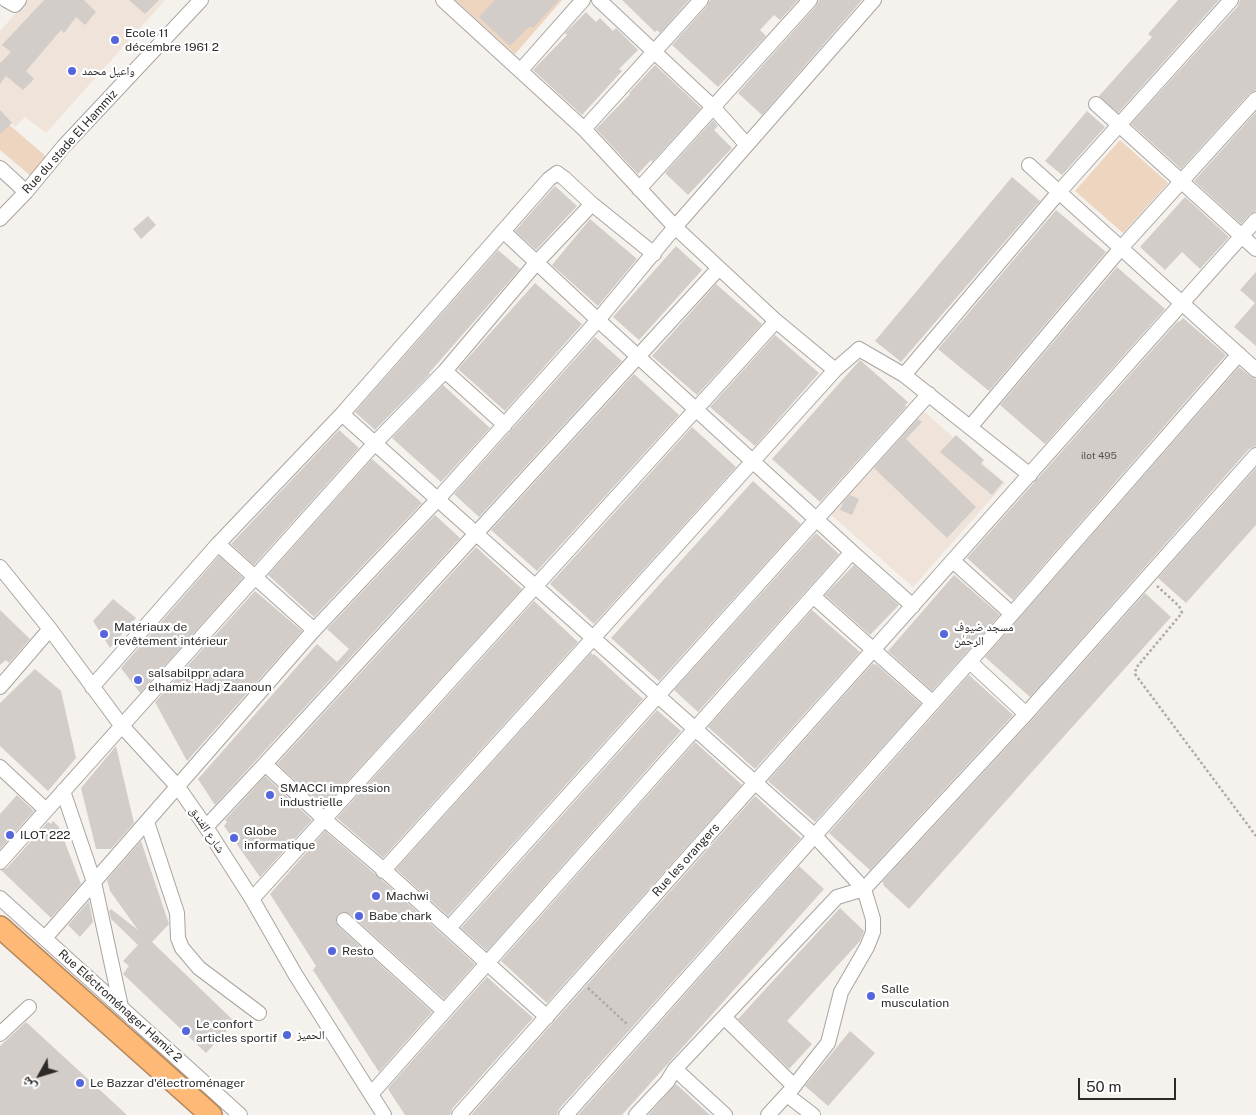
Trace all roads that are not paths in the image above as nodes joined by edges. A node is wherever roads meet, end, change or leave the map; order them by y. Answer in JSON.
{"nodes":[{"id":1,"x":6,"y":0,"type":"edge"},
{"id":2,"x":19,"y":0,"type":"edge"},
{"id":3,"x":201,"y":0,"type":"edge"},
{"id":4,"x":443,"y":0,"type":"edge"},
{"id":5,"x":583,"y":0,"type":"edge"},
{"id":6,"x":599,"y":0,"type":"edge"},
{"id":7,"x":701,"y":0,"type":"edge"},
{"id":8,"x":810,"y":0,"type":"edge"},
{"id":9,"x":874,"y":0,"type":"edge"},
{"id":10,"x":1231,"y":0,"type":"edge"},
{"id":11,"x":655,"y":51,"type":"junction"},
{"id":12,"x":521,"y":70,"type":"junction"},
{"id":13,"x":1256,"y":99,"type":"edge"},
{"id":14,"x":1096,"y":104,"type":"dead end"},
{"id":15,"x":713,"y":106,"type":"junction"},
{"id":16,"x":1119,"y":126,"type":"junction"},
{"id":17,"x":584,"y":129,"type":"junction"},
{"id":18,"x":746,"y":144,"type":"junction"},
{"id":19,"x":1029,"y":165,"type":"dead end"},
{"id":20,"x":0,"y":168,"type":"edge"},
{"id":21,"x":1181,"y":181,"type":"junction"},
{"id":22,"x":639,"y":189,"type":"junction"},
{"id":23,"x":26,"y":192,"type":"junction"},
{"id":24,"x":1060,"y":192,"type":"junction"},
{"id":25,"x":592,"y":204,"type":"junction"},
{"id":26,"x":0,"y":219,"type":"edge"},
{"id":27,"x":1256,"y":220,"type":"edge"},
{"id":28,"x":675,"y":227,"type":"junction"},
{"id":29,"x":504,"y":231,"type":"junction"},
{"id":30,"x":1242,"y":236,"type":"junction"},
{"id":31,"x":1121,"y":248,"type":"junction"},
{"id":32,"x":1256,"y":249,"type":"edge"},
{"id":33,"x":654,"y":254,"type":"junction"},
{"id":34,"x":537,"y":262,"type":"junction"},
{"id":35,"x":719,"y":268,"type":"junction"},
{"id":36,"x":1182,"y":303,"type":"junction"},
{"id":37,"x":598,"y":320,"type":"junction"},
{"id":38,"x":776,"y":321,"type":"junction"},
{"id":39,"x":1239,"y":354,"type":"junction"},
{"id":40,"x":638,"y":356,"type":"junction"},
{"id":41,"x":834,"y":370,"type":"junction"},
{"id":42,"x":1256,"y":370,"type":"edge"},
{"id":43,"x":445,"y":371,"type":"junction"},
{"id":44,"x":904,"y":375,"type":"junction"},
{"id":45,"x":929,"y":394,"type":"junction"},
{"id":46,"x":696,"y":409,"type":"junction"},
{"id":47,"x":342,"y":414,"type":"junction"},
{"id":48,"x":504,"y":425,"type":"junction"},
{"id":49,"x":971,"y":426,"type":"junction"},
{"id":50,"x":375,"y":443,"type":"junction"},
{"id":51,"x":1256,"y":455,"type":"edge"},
{"id":52,"x":753,"y":461,"type":"junction"},
{"id":53,"x":1030,"y":475,"type":"junction"},
{"id":54,"x":438,"y":499,"type":"junction"},
{"id":55,"x":816,"y":519,"type":"junction"},
{"id":56,"x":476,"y":533,"type":"junction"},
{"id":57,"x":218,"y":544,"type":"junction"},
{"id":58,"x":852,"y":552,"type":"junction"},
{"id":59,"x":953,"y":561,"type":"junction"},
{"id":60,"x":0,"y":567,"type":"edge"},
{"id":61,"x":255,"y":577,"type":"junction"},
{"id":62,"x":535,"y":586,"type":"junction"},
{"id":63,"x":813,"y":596,"type":"junction"},
{"id":64,"x":913,"y":606,"type":"junction"},
{"id":65,"x":1012,"y":614,"type":"junction"},
{"id":66,"x":50,"y":629,"type":"junction"},
{"id":67,"x":314,"y":630,"type":"junction"},
{"id":68,"x":593,"y":638,"type":"junction"},
{"id":69,"x":873,"y":651,"type":"junction"},
{"id":70,"x":970,"y":662,"type":"junction"},
{"id":71,"x":92,"y":687,"type":"junction"},
{"id":72,"x":0,"y":688,"type":"edge"},
{"id":73,"x":657,"y":696,"type":"junction"},
{"id":74,"x":932,"y":703,"type":"junction"},
{"id":75,"x":1026,"y":714,"type":"junction"},
{"id":76,"x":121,"y":725,"type":"junction"},
{"id":77,"x":695,"y":729,"type":"junction"},
{"id":78,"x":265,"y":764,"type":"junction"},
{"id":79,"x":0,"y":767,"type":"edge"},
{"id":80,"x":755,"y":783,"type":"junction"},
{"id":81,"x":178,"y":787,"type":"junction"},
{"id":82,"x":63,"y":791,"type":"junction"},
{"id":83,"x":46,"y":810,"type":"junction"},
{"id":84,"x":324,"y":819,"type":"junction"},
{"id":85,"x":147,"y":822,"type":"junction"},
{"id":86,"x":206,"y":827,"type":"junction"},
{"id":87,"x":815,"y":836,"type":"junction"},
{"id":88,"x":0,"y":862,"type":"edge"},
{"id":89,"x":384,"y":870,"type":"junction"},
{"id":90,"x":94,"y":882,"type":"junction"},
{"id":91,"x":864,"y":890,"type":"junction"},
{"id":92,"x":0,"y":898,"type":"edge"},
{"id":93,"x":252,"y":899,"type":"junction"},
{"id":94,"x":344,"y":920,"type":"dead end"},
{"id":95,"x":0,"y":927,"type":"edge"},
{"id":96,"x":448,"y":928,"type":"junction"},
{"id":97,"x":45,"y":938,"type":"junction"},
{"id":98,"x":0,"y":941,"type":"edge"},
{"id":99,"x":487,"y":963,"type":"junction"},
{"id":100,"x":29,"y":1007,"type":"dead end"},
{"id":101,"x":121,"y":1007,"type":"junction"},
{"id":102,"x":444,"y":1011,"type":"junction"},
{"id":103,"x":259,"y":1013,"type":"dead end"},
{"id":104,"x":547,"y":1017,"type":"junction"},
{"id":105,"x":724,"y":1017,"type":"junction"},
{"id":106,"x":0,"y":1034,"type":"edge"},
{"id":107,"x":675,"y":1069,"type":"junction"},
{"id":108,"x":790,"y":1090,"type":"junction"},
{"id":109,"x":372,"y":1093,"type":"junction"},
{"id":110,"x":189,"y":1115,"type":"edge"},
{"id":111,"x":211,"y":1115,"type":"edge"},
{"id":112,"x":240,"y":1115,"type":"edge"},
{"id":113,"x":384,"y":1115,"type":"edge"},
{"id":114,"x":459,"y":1115,"type":"edge"},
{"id":115,"x":566,"y":1115,"type":"edge"},
{"id":116,"x":636,"y":1115,"type":"edge"},
{"id":117,"x":724,"y":1115,"type":"edge"},
{"id":118,"x":768,"y":1115,"type":"edge"},
{"id":119,"x":814,"y":1115,"type":"edge"}],
"edges":[{"from":1,"to":2,"type":"street"},
{"from":3,"to":23,"type":"street","name":"Rue du stade El Hammiz"},
{"from":4,"to":12,"type":"street"},
{"from":5,"to":12,"type":"street"},
{"from":6,"to":11,"type":"street"},
{"from":7,"to":11,"type":"street"},
{"from":8,"to":15,"type":"street"},
{"from":9,"to":18,"type":"street"},
{"from":10,"to":16,"type":"street"},
{"from":11,"to":15,"type":"street"},
{"from":11,"to":17,"type":"street"},
{"from":12,"to":17,"type":"street"},
{"from":13,"to":21,"type":"street"},
{"from":14,"to":16,"type":"street"},
{"from":15,"to":18,"type":"street"},
{"from":15,"to":22,"type":"street"},
{"from":16,"to":21,"type":"street"},
{"from":16,"to":24,"type":"street"},
{"from":17,"to":22,"type":"street"},
{"from":18,"to":28,"type":"street"},
{"from":19,"to":24,"type":"street"},
{"from":20,"to":23,"type":"street"},
{"from":21,"to":30,"type":"street"},
{"from":21,"to":31,"type":"street"},
{"from":22,"to":28,"type":"street"},
{"from":23,"to":26,"type":"street","name":"Rue du stade El Hammiz"},
{"from":24,"to":31,"type":"street"},
{"from":24,"to":44,"type":"street"},
{"from":25,"to":29,"type":"street"},
{"from":25,"to":33,"type":"street"},
{"from":25,"to":34,"type":"street"},
{"from":27,"to":30,"type":"street","name":"Rue les orangers"},
{"from":28,"to":33,"type":"street"},
{"from":28,"to":35,"type":"street"},
{"from":29,"to":34,"type":"street"},
{"from":29,"to":47,"type":"street"},
{"from":30,"to":32,"type":"street"},
{"from":30,"to":36,"type":"street","name":"Rue les orangers"},
{"from":31,"to":36,"type":"street"},
{"from":31,"to":49,"type":"street"},
{"from":33,"to":37,"type":"street"},
{"from":34,"to":37,"type":"street"},
{"from":34,"to":43,"type":"street"},
{"from":35,"to":38,"type":"street"},
{"from":35,"to":40,"type":"street"},
{"from":36,"to":39,"type":"street"},
{"from":36,"to":53,"type":"street","name":"Rue les orangers"},
{"from":37,"to":40,"type":"street"},
{"from":37,"to":48,"type":"street"},
{"from":38,"to":41,"type":"street"},
{"from":38,"to":46,"type":"street"},
{"from":39,"to":42,"type":"street"},
{"from":39,"to":65,"type":"street"},
{"from":40,"to":46,"type":"street"},
{"from":40,"to":56,"type":"street"},
{"from":41,"to":44,"type":"street"},
{"from":41,"to":52,"type":"street"},
{"from":43,"to":48,"type":"street"},
{"from":43,"to":50,"type":"street"},
{"from":44,"to":45,"type":"street"},
{"from":45,"to":49,"type":"street"},
{"from":45,"to":55,"type":"street"},
{"from":46,"to":52,"type":"street"},
{"from":46,"to":62,"type":"street"},
{"from":47,"to":50,"type":"street"},
{"from":47,"to":57,"type":"street"},
{"from":48,"to":54,"type":"street"},
{"from":49,"to":53,"type":"street"},
{"from":50,"to":54,"type":"street"},
{"from":50,"to":61,"type":"street"},
{"from":51,"to":75,"type":"street"},
{"from":52,"to":55,"type":"street"},
{"from":52,"to":68,"type":"street"},
{"from":53,"to":59,"type":"street","name":"Rue les orangers"},
{"from":54,"to":56,"type":"street"},
{"from":54,"to":67,"type":"street"},
{"from":55,"to":58,"type":"street"},
{"from":55,"to":73,"type":"street"},
{"from":56,"to":62,"type":"street"},
{"from":56,"to":78,"type":"street"},
{"from":57,"to":61,"type":"street"},
{"from":57,"to":71,"type":"street"},
{"from":58,"to":63,"type":"street"},
{"from":58,"to":64,"type":"street"},
{"from":59,"to":64,"type":"street","name":"Rue les orangers"},
{"from":59,"to":65,"type":"street"},
{"from":60,"to":66,"type":"street","name":"شارع الفندق"},
{"from":61,"to":67,"type":"street"},
{"from":61,"to":76,"type":"street"},
{"from":62,"to":68,"type":"street"},
{"from":62,"to":84,"type":"street"},
{"from":63,"to":69,"type":"street"},
{"from":63,"to":77,"type":"street"},
{"from":64,"to":69,"type":"street","name":"Rue les orangers"},
{"from":65,"to":70,"type":"street"},
{"from":66,"to":71,"type":"street","name":"شارع الفندق"},
{"from":66,"to":72,"type":"street"},
{"from":67,"to":81,"type":"street"},
{"from":68,"to":73,"type":"street"},
{"from":68,"to":89,"type":"street"},
{"from":69,"to":74,"type":"street"},
{"from":69,"to":80,"type":"street","name":"Rue les orangers"},
{"from":70,"to":74,"type":"street"},
{"from":70,"to":75,"type":"street"},
{"from":71,"to":76,"type":"street","name":"شارع الفندق"},
{"from":73,"to":77,"type":"street"},
{"from":73,"to":96,"type":"street"},
{"from":74,"to":87,"type":"street"},
{"from":75,"to":91,"type":"street"},
{"from":76,"to":81,"type":"street","name":"شارع الفندق"},
{"from":76,"to":82,"type":"street"},
{"from":77,"to":80,"type":"street"},
{"from":77,"to":99,"type":"street"},
{"from":78,"to":84,"type":"street"},
{"from":78,"to":86,"type":"street"},
{"from":79,"to":83,"type":"street"},
{"from":80,"to":87,"type":"street"},
{"from":80,"to":104,"type":"street","name":"Rue les orangers"},
{"from":81,"to":85,"type":"street"},
{"from":81,"to":86,"type":"street","name":"شارع الفندق"},
{"from":82,"to":83,"type":"street"},
{"from":82,"to":90,"type":"street"},
{"from":83,"to":88,"type":"street"},
{"from":84,"to":89,"type":"street"},
{"from":84,"to":93,"type":"street"},
{"from":85,"to":90,"type":"street"},
{"from":85,"to":103,"type":"street"},
{"from":86,"to":93,"type":"street","name":"شارع الفندق"},
{"from":87,"to":91,"type":"street"},
{"from":87,"to":115,"type":"street"},
{"from":89,"to":96,"type":"street"},
{"from":90,"to":97,"type":"street"},
{"from":90,"to":101,"type":"street"},
{"from":91,"to":105,"type":"street"},
{"from":91,"to":108,"type":"street"},
{"from":92,"to":97,"type":"street","name":"Rue Eléctroménager Hamiz 2"},
{"from":93,"to":109,"type":"street","name":"شارع الفندق"},
{"from":94,"to":102,"type":"street"},
{"from":95,"to":111,"type":"highway"},
{"from":96,"to":99,"type":"street"},
{"from":97,"to":101,"type":"street","name":"Rue Eléctroménager Hamiz 2"},
{"from":98,"to":110,"type":"highway"},
{"from":99,"to":102,"type":"street"},
{"from":99,"to":104,"type":"street"},
{"from":100,"to":106,"type":"street"},
{"from":101,"to":112,"type":"street","name":"Rue Eléctroménager Hamiz 2"},
{"from":102,"to":109,"type":"street"},
{"from":104,"to":114,"type":"street","name":"Rue les orangers"},
{"from":105,"to":107,"type":"street"},
{"from":105,"to":108,"type":"street"},
{"from":107,"to":116,"type":"street"},
{"from":107,"to":117,"type":"street"},
{"from":108,"to":118,"type":"street"},
{"from":108,"to":119,"type":"street"},
{"from":109,"to":113,"type":"street","name":"شارع الفندق"}]}
